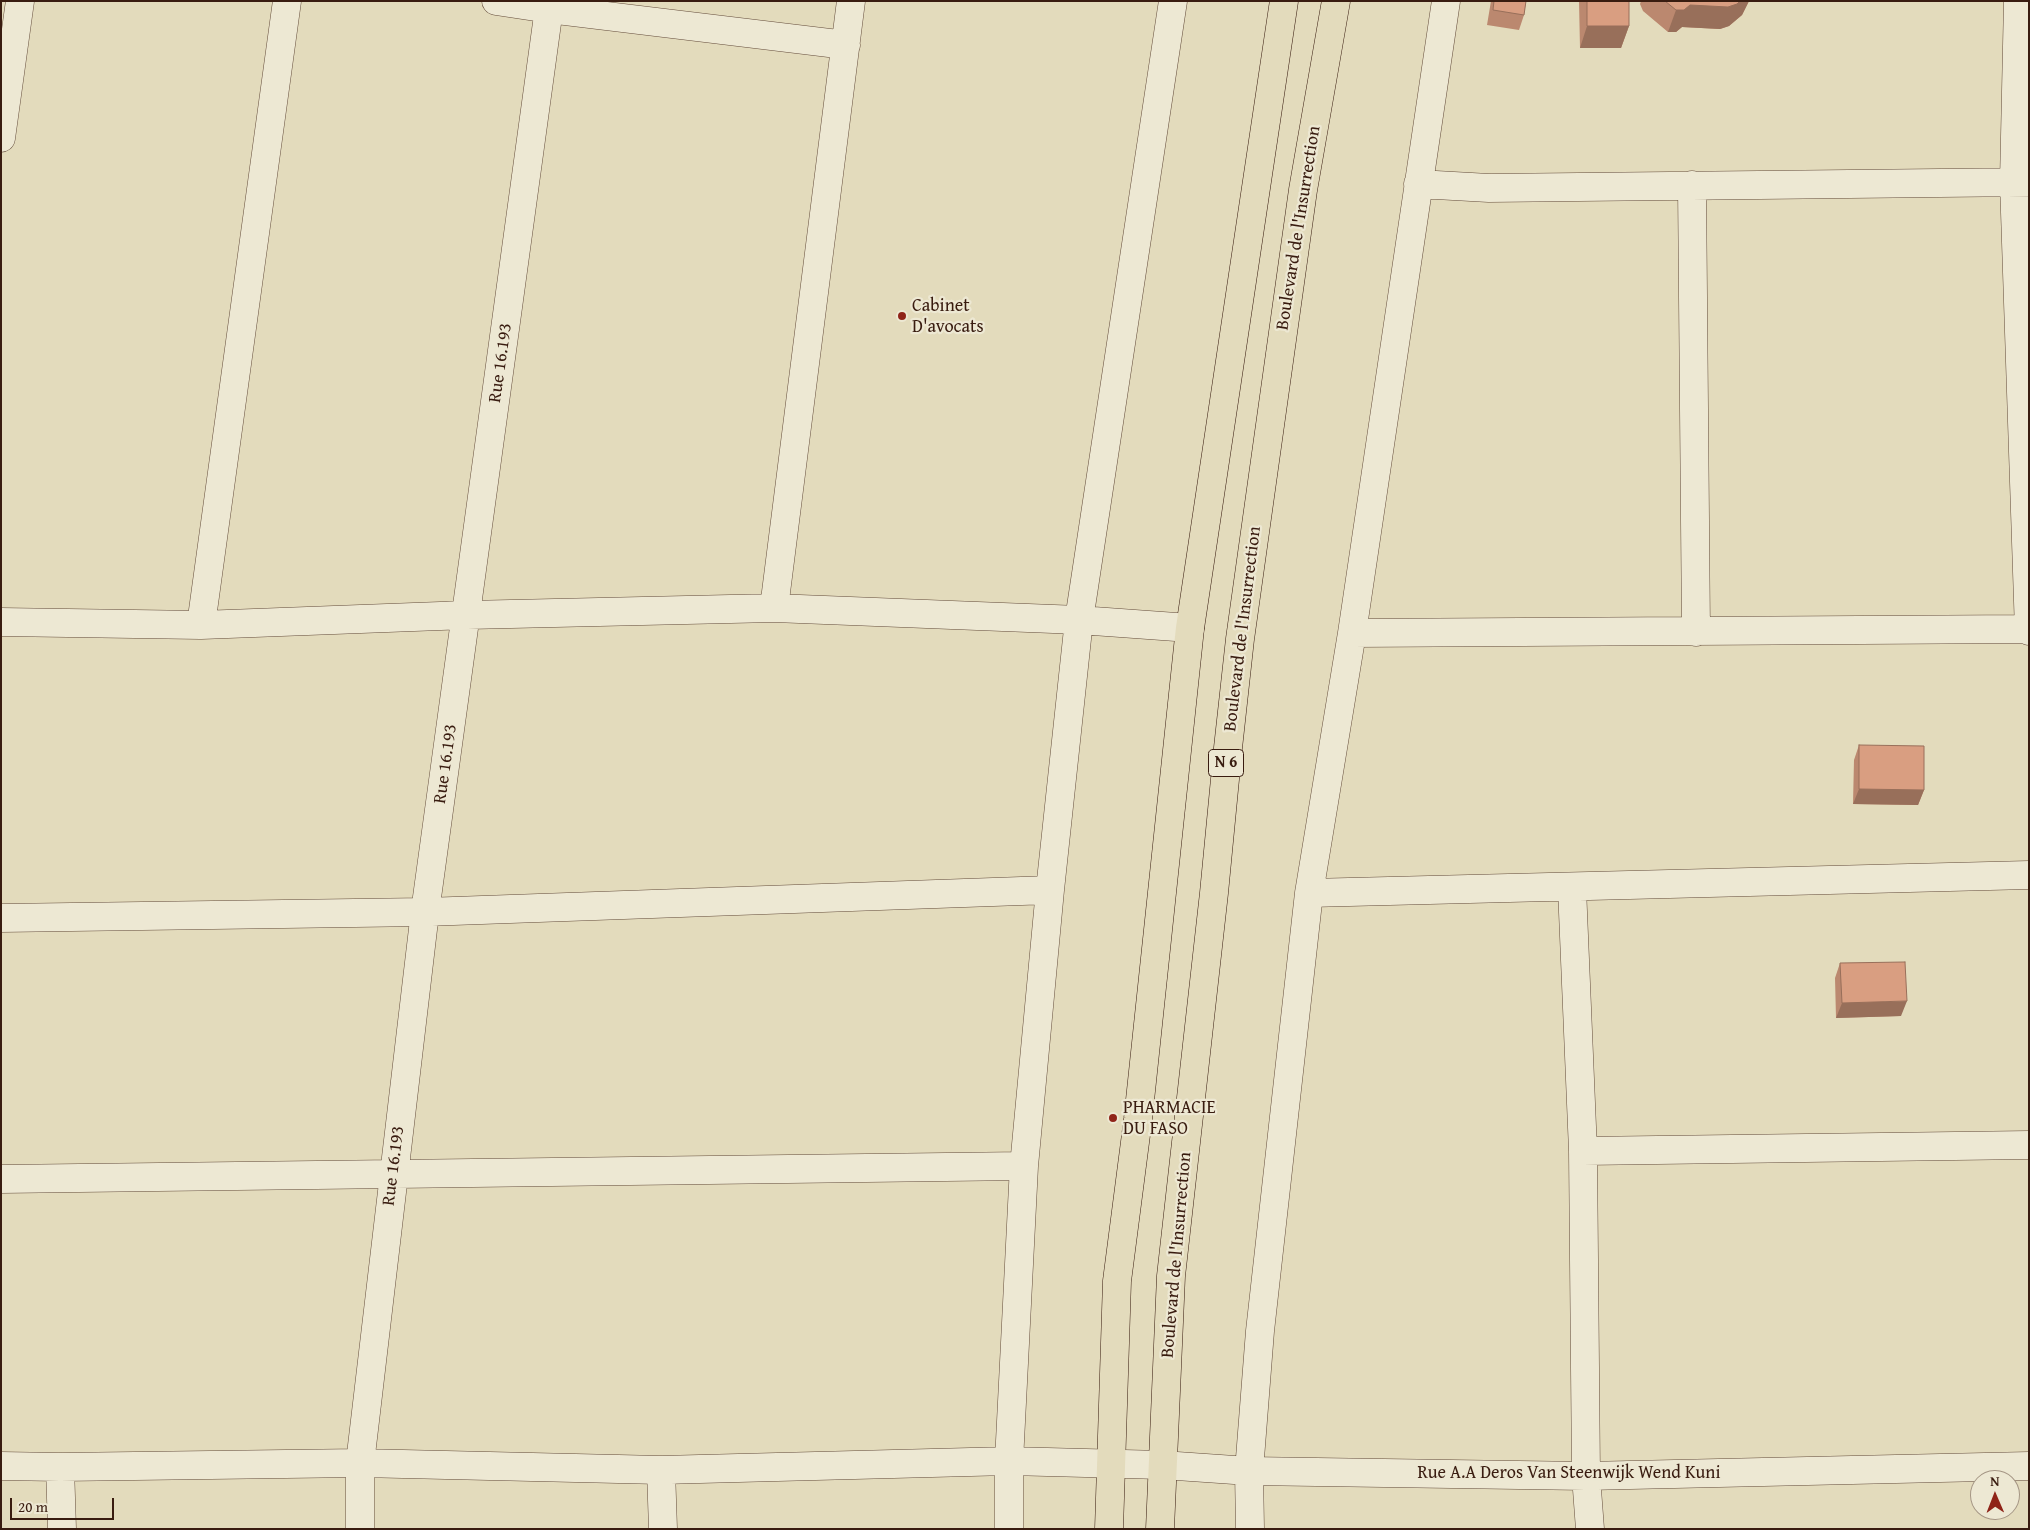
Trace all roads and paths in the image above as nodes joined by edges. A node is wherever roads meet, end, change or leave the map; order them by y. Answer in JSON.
{"nodes":[{"id":1,"x":20,"y":1,"type":"edge"},
{"id":2,"x":287,"y":1,"type":"edge"},
{"id":3,"x":496,"y":1,"type":"edge"},
{"id":4,"x":851,"y":1,"type":"edge"},
{"id":5,"x":1174,"y":1,"type":"edge"},
{"id":6,"x":1284,"y":1,"type":"edge"},
{"id":7,"x":1336,"y":1,"type":"edge"},
{"id":8,"x":1446,"y":1,"type":"edge"},
{"id":9,"x":2018,"y":1,"type":"edge"},
{"id":10,"x":550,"y":5,"type":"edge"},
{"id":11,"x":846,"y":45,"type":"junction"},
{"id":12,"x":1,"y":138,"type":"edge"},
{"id":13,"x":2021,"y":182,"type":"edge"},
{"id":14,"x":1418,"y":184,"type":"junction"},
{"id":15,"x":1692,"y":185,"type":"junction"},
{"id":16,"x":774,"y":608,"type":"junction"},
{"id":17,"x":467,"y":615,"type":"junction"},
{"id":18,"x":1079,"y":620,"type":"junction"},
{"id":19,"x":1,"y":622,"type":"edge"},
{"id":20,"x":201,"y":625,"type":"junction"},
{"id":21,"x":1190,"y":628,"type":"junction"},
{"id":22,"x":2029,"y":630,"type":"edge"},
{"id":23,"x":1696,"y":632,"type":"junction"},
{"id":24,"x":1352,"y":633,"type":"junction"},
{"id":25,"x":2029,"y":874,"type":"edge"},
{"id":26,"x":1572,"y":888,"type":"junction"},
{"id":27,"x":1050,"y":890,"type":"junction"},
{"id":28,"x":1309,"y":893,"type":"junction"},
{"id":29,"x":425,"y":912,"type":"junction"},
{"id":30,"x":1,"y":918,"type":"edge"},
{"id":31,"x":2029,"y":1145,"type":"edge"},
{"id":32,"x":1583,"y":1151,"type":"junction"},
{"id":33,"x":1024,"y":1166,"type":"junction"},
{"id":34,"x":393,"y":1174,"type":"junction"},
{"id":35,"x":1,"y":1179,"type":"edge"},
{"id":36,"x":1009,"y":1460,"type":"junction"},
{"id":37,"x":360,"y":1463,"type":"junction"},
{"id":38,"x":1110,"y":1464,"type":"junction"},
{"id":39,"x":1162,"y":1465,"type":"junction"},
{"id":40,"x":1,"y":1466,"type":"edge"},
{"id":41,"x":2029,"y":1466,"type":"edge"},
{"id":42,"x":60,"y":1467,"type":"junction"},
{"id":43,"x":661,"y":1470,"type":"junction"},
{"id":44,"x":1249,"y":1471,"type":"junction"},
{"id":45,"x":1586,"y":1476,"type":"junction"},
{"id":46,"x":62,"y":1529,"type":"edge"},
{"id":47,"x":360,"y":1529,"type":"edge"},
{"id":48,"x":663,"y":1529,"type":"edge"},
{"id":49,"x":1009,"y":1529,"type":"edge"},
{"id":50,"x":1108,"y":1529,"type":"edge"},
{"id":51,"x":1160,"y":1529,"type":"edge"},
{"id":52,"x":1250,"y":1529,"type":"edge"},
{"id":53,"x":1590,"y":1529,"type":"edge"}],
"edges":[{"from":1,"to":12,"type":"street"},
{"from":2,"to":20,"type":"street"},
{"from":3,"to":10,"type":"street"},
{"from":4,"to":11,"type":"street"},
{"from":5,"to":18,"type":"street"},
{"from":6,"to":21,"type":"main road"},
{"from":7,"to":39,"type":"main road","name":"Boulevard de l'Insurrection","number":"N 6"},
{"from":8,"to":14,"type":"street"},
{"from":9,"to":13,"type":"street"},
{"from":10,"to":11,"type":"street"},
{"from":10,"to":17,"type":"street","name":"Rue 16.193"},
{"from":11,"to":16,"type":"street"},
{"from":13,"to":15,"type":"street"},
{"from":13,"to":22,"type":"street"},
{"from":14,"to":15,"type":"street"},
{"from":14,"to":24,"type":"street"},
{"from":15,"to":23,"type":"street"},
{"from":16,"to":17,"type":"street"},
{"from":16,"to":18,"type":"street"},
{"from":17,"to":20,"type":"street"},
{"from":17,"to":29,"type":"street","name":"Rue 16.193"},
{"from":18,"to":21,"type":"street"},
{"from":18,"to":27,"type":"street"},
{"from":19,"to":20,"type":"street"},
{"from":21,"to":38,"type":"main road"},
{"from":22,"to":23,"type":"street"},
{"from":23,"to":24,"type":"street"},
{"from":24,"to":28,"type":"street"},
{"from":25,"to":26,"type":"street"},
{"from":26,"to":28,"type":"street"},
{"from":26,"to":32,"type":"street"},
{"from":27,"to":29,"type":"street"},
{"from":27,"to":33,"type":"street"},
{"from":28,"to":44,"type":"street"},
{"from":29,"to":30,"type":"street"},
{"from":29,"to":34,"type":"street","name":"Rue 16.193"},
{"from":31,"to":32,"type":"street"},
{"from":32,"to":45,"type":"street"},
{"from":33,"to":34,"type":"street"},
{"from":33,"to":36,"type":"street"},
{"from":34,"to":35,"type":"street"},
{"from":34,"to":37,"type":"street","name":"Rue 16.193"},
{"from":36,"to":38,"type":"street","name":"Rue A.A Deros Van Steenwijk Wend Kuni"},
{"from":36,"to":43,"type":"street","name":"Rue A.A Deros Van Steenwijk Wend Kuni"},
{"from":36,"to":49,"type":"street"},
{"from":37,"to":42,"type":"street","name":"Rue A.A Deros Van Steenwijk Wend Kuni"},
{"from":37,"to":43,"type":"street","name":"Rue A.A Deros Van Steenwijk Wend Kuni"},
{"from":37,"to":47,"type":"street","name":"Rue 16.193"},
{"from":38,"to":39,"type":"street","name":"Rue A.A Deros Van Steenwijk Wend Kuni"},
{"from":38,"to":50,"type":"main road"},
{"from":39,"to":44,"type":"street","name":"Rue A.A Deros Van Steenwijk Wend Kuni"},
{"from":39,"to":51,"type":"main road","name":"Boulevard de l'Insurrection","number":"N 6"},
{"from":40,"to":42,"type":"street","name":"Rue A.A Deros Van Steenwijk Wend Kuni"},
{"from":41,"to":45,"type":"street","name":"Rue A.A Deros Van Steenwijk Wend Kuni"},
{"from":42,"to":46,"type":"street"},
{"from":43,"to":48,"type":"street"},
{"from":44,"to":45,"type":"street","name":"Rue A.A Deros Van Steenwijk Wend Kuni"},
{"from":44,"to":52,"type":"street"},
{"from":45,"to":53,"type":"street"}]}
